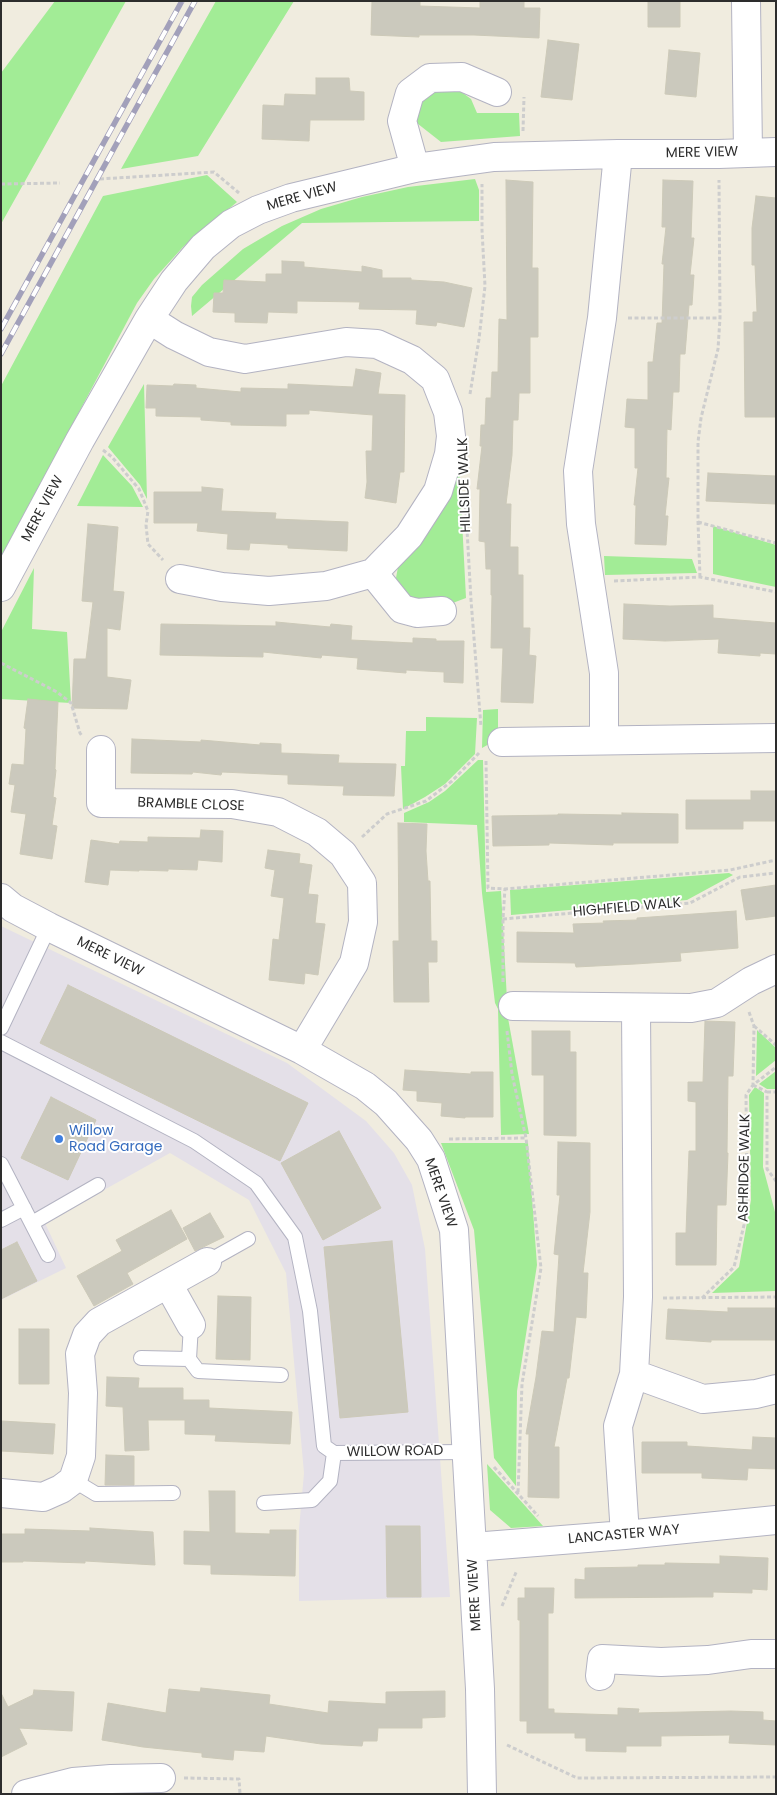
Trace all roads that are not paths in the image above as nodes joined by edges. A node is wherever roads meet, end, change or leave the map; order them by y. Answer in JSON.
{"nodes":[{"id":1,"x":746,"y":1,"type":"edge"},
{"id":2,"x":497,"y":92,"type":"road end"},
{"id":3,"x":776,"y":152,"type":"edge"},
{"id":4,"x":748,"y":153,"type":"junction"},
{"id":5,"x":618,"y":154,"type":"junction"},
{"id":6,"x":415,"y":168,"type":"junction"},
{"id":7,"x":149,"y":319,"type":"junction"},
{"id":8,"x":374,"y":573,"type":"junction"},
{"id":9,"x":180,"y":579,"type":"road end"},
{"id":10,"x":1,"y":587,"type":"edge"},
{"id":11,"x":442,"y":611,"type":"dead end"},
{"id":12,"x":776,"y":738,"type":"edge"},
{"id":13,"x":604,"y":740,"type":"junction"},
{"id":14,"x":486,"y":742,"type":"road end"},
{"id":15,"x":101,"y":750,"type":"road end"},
{"id":16,"x":1,"y":898,"type":"edge"},
{"id":17,"x":49,"y":927,"type":"junction"},
{"id":18,"x":776,"y":968,"type":"edge"},
{"id":19,"x":508,"y":1006,"type":"road end"},
{"id":20,"x":636,"y":1008,"type":"junction"},
{"id":21,"x":1,"y":1028,"type":"edge"},
{"id":22,"x":1,"y":1042,"type":"edge"},
{"id":23,"x":302,"y":1050,"type":"junction"},
{"id":24,"x":1,"y":1164,"type":"edge"},
{"id":25,"x":98,"y":1185,"type":"dead end"},
{"id":26,"x":24,"y":1208,"type":"junction"},
{"id":27,"x":1,"y":1220,"type":"edge"},
{"id":28,"x":32,"y":1223,"type":"junction"},
{"id":29,"x":248,"y":1239,"type":"dead end"},
{"id":30,"x":48,"y":1255,"type":"dead end"},
{"id":31,"x":207,"y":1262,"type":"joint"},
{"id":32,"x":168,"y":1284,"type":"junction"},
{"id":33,"x":191,"y":1325,"type":"joint"},
{"id":34,"x":141,"y":1358,"type":"dead end"},
{"id":35,"x":189,"y":1359,"type":"junction"},
{"id":36,"x":634,"y":1374,"type":"junction"},
{"id":37,"x":281,"y":1375,"type":"dead end"},
{"id":38,"x":776,"y":1389,"type":"edge"},
{"id":39,"x":329,"y":1450,"type":"junction"},
{"id":40,"x":468,"y":1452,"type":"junction"},
{"id":41,"x":73,"y":1480,"type":"junction"},
{"id":42,"x":1,"y":1493,"type":"edge"},
{"id":43,"x":173,"y":1493,"type":"dead end"},
{"id":44,"x":264,"y":1503,"type":"dead end"},
{"id":45,"x":776,"y":1520,"type":"edge"},
{"id":46,"x":625,"y":1535,"type":"junction"},
{"id":47,"x":473,"y":1548,"type":"junction"},
{"id":48,"x":776,"y":1654,"type":"edge"},
{"id":49,"x":600,"y":1660,"type":"dead end"},
{"id":50,"x":161,"y":1778,"type":"road end"},
{"id":51,"x":26,"y":1794,"type":"edge"},
{"id":52,"x":482,"y":1794,"type":"edge"}],
"edges":[{"from":1,"to":4,"type":"street"},
{"from":2,"to":6,"type":"street"},
{"from":3,"to":4,"type":"street","name":"MERE VIEW"},
{"from":4,"to":5,"type":"street","name":"MERE VIEW"},
{"from":5,"to":6,"type":"street","name":"MERE VIEW"},
{"from":5,"to":13,"type":"street"},
{"from":6,"to":7,"type":"street","name":"MERE VIEW"},
{"from":7,"to":8,"type":"street"},
{"from":7,"to":10,"type":"street","name":"MERE VIEW"},
{"from":8,"to":9,"type":"street"},
{"from":8,"to":11,"type":"street"},
{"from":12,"to":13,"type":"street"},
{"from":13,"to":14,"type":"street"},
{"from":15,"to":23,"type":"street","name":"BRAMBLE CLOSE"},
{"from":16,"to":17,"type":"street","name":"MERE VIEW"},
{"from":17,"to":21,"type":"lane"},
{"from":17,"to":23,"type":"street","name":"MERE VIEW"},
{"from":18,"to":20,"type":"street"},
{"from":19,"to":20,"type":"street"},
{"from":20,"to":36,"type":"street"},
{"from":22,"to":39,"type":"lane"},
{"from":23,"to":40,"type":"street","name":"MERE VIEW"},
{"from":24,"to":26,"type":"lane"},
{"from":25,"to":28,"type":"lane"},
{"from":26,"to":27,"type":"lane"},
{"from":26,"to":28,"type":"lane"},
{"from":28,"to":30,"type":"lane"},
{"from":29,"to":31,"type":"lane"},
{"from":31,"to":32,"type":"street"},
{"from":32,"to":33,"type":"street"},
{"from":32,"to":41,"type":"street"},
{"from":33,"to":35,"type":"lane"},
{"from":34,"to":35,"type":"lane"},
{"from":35,"to":37,"type":"lane"},
{"from":36,"to":38,"type":"street"},
{"from":36,"to":46,"type":"street"},
{"from":39,"to":40,"type":"lane","name":"WILLOW ROAD"},
{"from":39,"to":44,"type":"lane"},
{"from":40,"to":47,"type":"street","name":"MERE VIEW"},
{"from":41,"to":42,"type":"street"},
{"from":41,"to":43,"type":"lane"},
{"from":45,"to":46,"type":"street","name":"LANCASTER WAY"},
{"from":46,"to":47,"type":"street","name":"LANCASTER WAY"},
{"from":47,"to":52,"type":"street","name":"MERE VIEW"},
{"from":48,"to":49,"type":"street"},
{"from":50,"to":51,"type":"street"}]}
